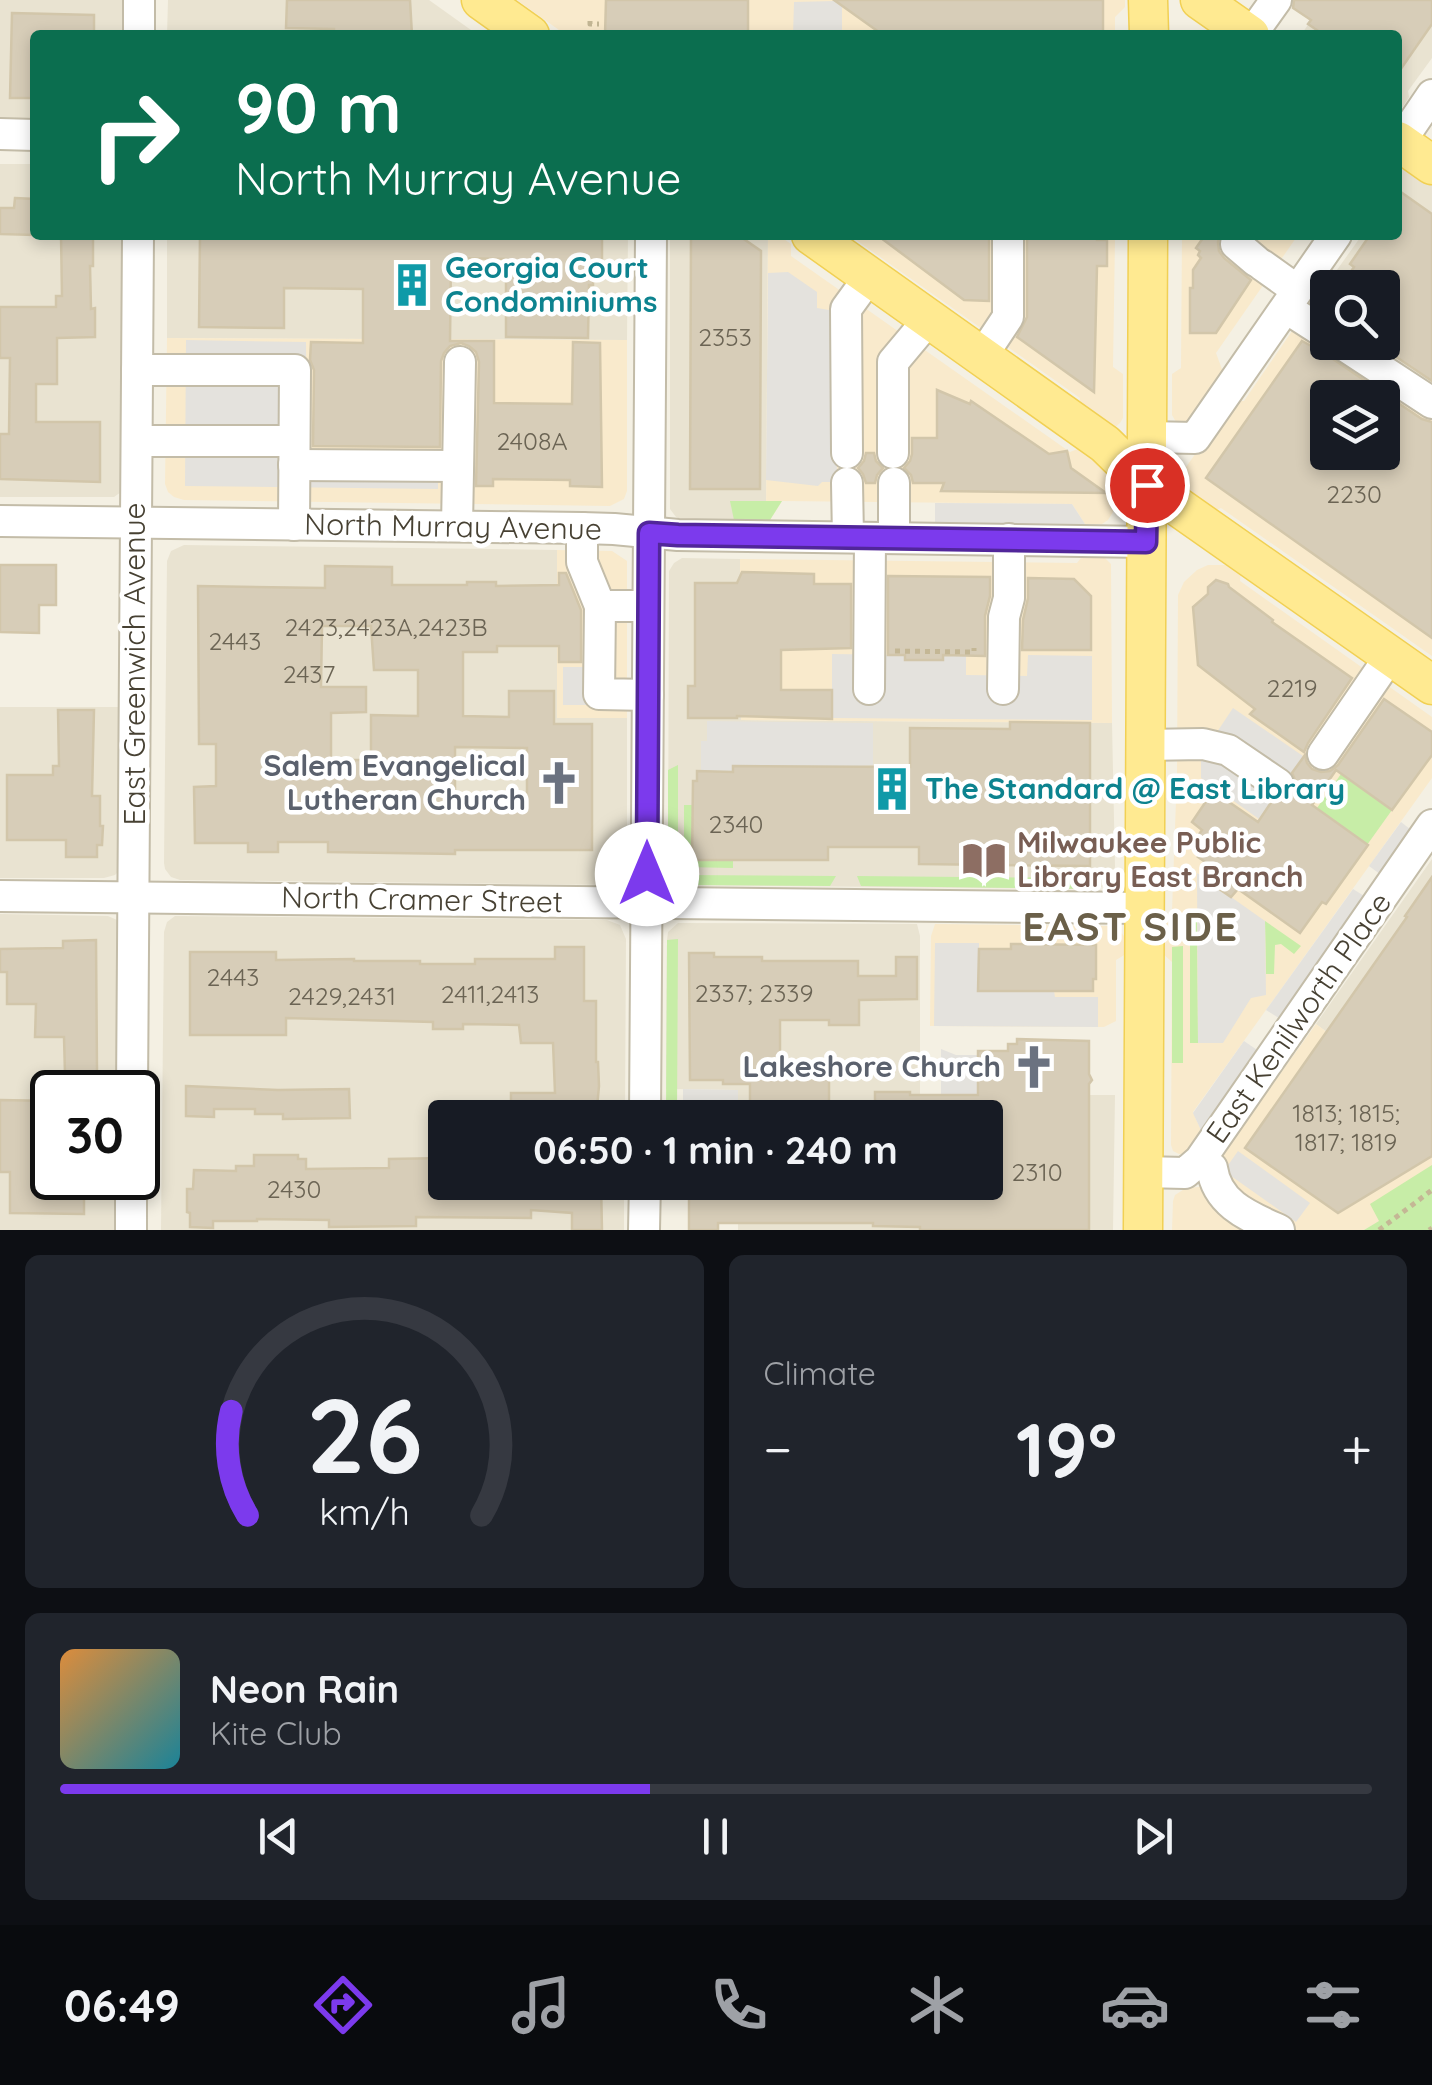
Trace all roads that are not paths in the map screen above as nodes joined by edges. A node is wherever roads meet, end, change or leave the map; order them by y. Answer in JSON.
{"nodes":[{"id":1,"x":139,"y":0,"type":"edge"},
{"id":2,"x":481,"y":0,"type":"edge"},
{"id":3,"x":1148,"y":0,"type":"edge"},
{"id":4,"x":1200,"y":0,"type":"edge"},
{"id":5,"x":1276,"y":0,"type":"edge"},
{"id":6,"x":139,"y":30,"type":"edge"},
{"id":7,"x":523,"y":30,"type":"edge"},
{"id":8,"x":1149,"y":30,"type":"edge"},
{"id":9,"x":1243,"y":30,"type":"edge"},
{"id":10,"x":1254,"y":30,"type":"edge"},
{"id":11,"x":1432,"y":94,"type":"edge"},
{"id":12,"x":0,"y":134,"type":"edge"},
{"id":13,"x":30,"y":135,"type":"edge"},
{"id":14,"x":1402,"y":137,"type":"edge"},
{"id":15,"x":1402,"y":146,"type":"edge"},
{"id":16,"x":1432,"y":165,"type":"edge"},
{"id":17,"x":138,"y":240,"type":"edge"},
{"id":18,"x":651,"y":240,"type":"edge"},
{"id":19,"x":819,"y":240,"type":"edge"},
{"id":20,"x":1008,"y":240,"type":"edge"},
{"id":21,"x":1148,"y":240,"type":"edge"},
{"id":22,"x":1332,"y":240,"type":"edge"},
{"id":23,"x":1252,"y":252,"type":"edge"},
{"id":24,"x":870,"y":276,"type":"junction"},
{"id":25,"x":1291,"y":299,"type":"junction"},
{"id":26,"x":1310,"y":317,"type":"edge"},
{"id":27,"x":929,"y":319,"type":"junction"},
{"id":28,"x":982,"y":356,"type":"junction"},
{"id":29,"x":1366,"y":360,"type":"edge"},
{"id":30,"x":460,"y":362,"type":"dead end"},
{"id":31,"x":137,"y":370,"type":"junction"},
{"id":32,"x":1432,"y":403,"type":"edge"},
{"id":33,"x":1147,"y":436,"type":"junction"},
{"id":34,"x":137,"y":440,"type":"junction"},
{"id":35,"x":294,"y":453,"type":"junction"},
{"id":36,"x":458,"y":466,"type":"junction"},
{"id":37,"x":1147,"y":485,"type":"junction"},
{"id":38,"x":0,"y":521,"type":"edge"},
{"id":39,"x":136,"y":524,"type":"junction"},
{"id":40,"x":294,"y":525,"type":"junction"},
{"id":41,"x":457,"y":526,"type":"junction"},
{"id":42,"x":582,"y":528,"type":"junction"},
{"id":43,"x":649,"y":533,"type":"junction"},
{"id":44,"x":870,"y":538,"type":"junction"},
{"id":45,"x":1009,"y":540,"type":"junction"},
{"id":46,"x":1146,"y":542,"type":"junction"},
{"id":47,"x":600,"y":606,"type":"junction"},
{"id":48,"x":648,"y":606,"type":"junction"},
{"id":49,"x":1016,"y":650,"type":"dead end"},
{"id":50,"x":1391,"y":656,"type":"junction"},
{"id":51,"x":1432,"y":684,"type":"edge"},
{"id":52,"x":869,"y":689,"type":"dead end"},
{"id":53,"x":648,"y":694,"type":"junction"},
{"id":54,"x":1146,"y":745,"type":"junction"},
{"id":55,"x":1323,"y":754,"type":"dead end"},
{"id":56,"x":1278,"y":784,"type":"dead end"},
{"id":57,"x":1432,"y":824,"type":"edge"},
{"id":58,"x":0,"y":896,"type":"edge"},
{"id":59,"x":133,"y":898,"type":"junction"},
{"id":60,"x":647,"y":903,"type":"junction"},
{"id":61,"x":1144,"y":908,"type":"junction"},
{"id":62,"x":132,"y":1070,"type":"edge"},
{"id":63,"x":645,"y":1100,"type":"edge"},
{"id":64,"x":1212,"y":1168,"type":"dead end"},
{"id":65,"x":1143,"y":1172,"type":"junction"},
{"id":66,"x":131,"y":1200,"type":"edge"},
{"id":67,"x":644,"y":1200,"type":"edge"},
{"id":68,"x":131,"y":1230,"type":"edge"},
{"id":69,"x":644,"y":1230,"type":"edge"},
{"id":70,"x":1142,"y":1230,"type":"edge"},
{"id":71,"x":1278,"y":1230,"type":"edge"}],
"edges":[{"from":1,"to":6,"type":"street"},
{"from":2,"to":7,"type":"main road"},
{"from":3,"to":8,"type":"main road"},
{"from":4,"to":9,"type":"main road"},
{"from":5,"to":10,"type":"street"},
{"from":11,"to":14,"type":"street"},
{"from":12,"to":13,"type":"street"},
{"from":15,"to":16,"type":"main road"},
{"from":17,"to":31,"type":"street","name":"East Greenwich Avenue"},
{"from":18,"to":43,"type":"street"},
{"from":19,"to":24,"type":"main road"},
{"from":20,"to":28,"type":"street"},
{"from":21,"to":33,"type":"main road"},
{"from":22,"to":25,"type":"street"},
{"from":23,"to":25,"type":"street"},
{"from":24,"to":27,"type":"main road"},
{"from":24,"to":44,"type":"street"},
{"from":25,"to":26,"type":"street"},
{"from":25,"to":33,"type":"street"},
{"from":27,"to":28,"type":"main road"},
{"from":27,"to":44,"type":"street"},
{"from":28,"to":37,"type":"main road"},
{"from":29,"to":32,"type":"street"},
{"from":30,"to":36,"type":"street"},
{"from":31,"to":34,"type":"street","name":"East Greenwich Avenue"},
{"from":31,"to":35,"type":"street"},
{"from":33,"to":37,"type":"main road"},
{"from":34,"to":35,"type":"street"},
{"from":34,"to":39,"type":"street","name":"East Greenwich Avenue"},
{"from":35,"to":36,"type":"street"},
{"from":35,"to":40,"type":"street"},
{"from":36,"to":41,"type":"street"},
{"from":37,"to":46,"type":"main road"},
{"from":37,"to":50,"type":"main road"},
{"from":38,"to":39,"type":"street","name":"North Murray Avenue"},
{"from":39,"to":40,"type":"street","name":"North Murray Avenue"},
{"from":39,"to":59,"type":"street","name":"East Greenwich Avenue"},
{"from":40,"to":41,"type":"street","name":"North Murray Avenue"},
{"from":41,"to":42,"type":"street","name":"North Murray Avenue"},
{"from":42,"to":43,"type":"street","name":"North Murray Avenue"},
{"from":42,"to":47,"type":"street"},
{"from":43,"to":44,"type":"street","name":"North Murray Avenue"},
{"from":43,"to":48,"type":"street"},
{"from":44,"to":45,"type":"street","name":"North Murray Avenue"},
{"from":44,"to":52,"type":"street"},
{"from":45,"to":46,"type":"street","name":"North Murray Avenue"},
{"from":45,"to":49,"type":"street"},
{"from":46,"to":54,"type":"main road"},
{"from":47,"to":48,"type":"street"},
{"from":47,"to":53,"type":"street"},
{"from":48,"to":53,"type":"street"},
{"from":50,"to":51,"type":"main road"},
{"from":50,"to":55,"type":"street"},
{"from":53,"to":60,"type":"street"},
{"from":54,"to":56,"type":"street"},
{"from":54,"to":61,"type":"main road"},
{"from":57,"to":65,"type":"street","name":"East Kenilworth Place"},
{"from":58,"to":59,"type":"street","name":"North Cramer Street"},
{"from":59,"to":60,"type":"street","name":"North Cramer Street"},
{"from":59,"to":62,"type":"street","name":"East Greenwich Avenue"},
{"from":60,"to":61,"type":"street","name":"North Cramer Street"},
{"from":60,"to":63,"type":"street"},
{"from":61,"to":65,"type":"main road"},
{"from":64,"to":71,"type":"street"},
{"from":65,"to":70,"type":"main road"},
{"from":66,"to":68,"type":"street"},
{"from":67,"to":69,"type":"street"}]}
